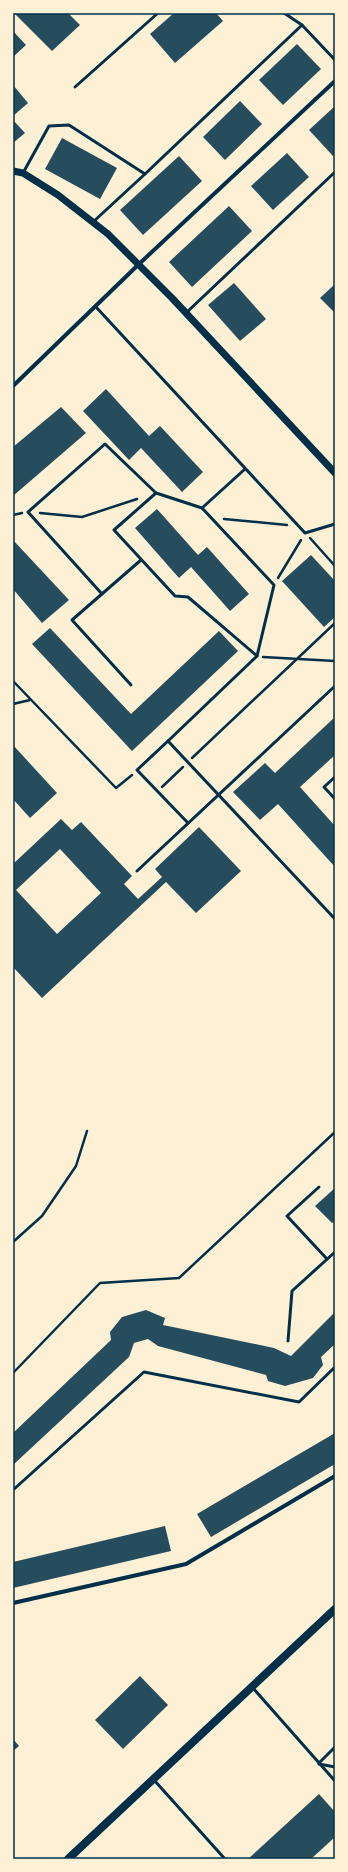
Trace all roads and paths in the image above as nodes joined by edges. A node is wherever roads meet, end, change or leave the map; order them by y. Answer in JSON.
{"nodes":[{"id":1,"x":158,"y":13,"type":"edge"},
{"id":2,"x":284,"y":13,"type":"edge"},
{"id":3,"x":302,"y":25,"type":"junction"},
{"id":4,"x":335,"y":60,"type":"edge"},
{"id":5,"x":335,"y":81,"type":"edge"},
{"id":6,"x":75,"y":87,"type":"dead end"},
{"id":7,"x":13,"y":171,"type":"edge"},
{"id":8,"x":335,"y":172,"type":"edge"},
{"id":9,"x":23,"y":173,"type":"junction"},
{"id":10,"x":145,"y":174,"type":"junction"},
{"id":11,"x":93,"y":222,"type":"junction"},
{"id":12,"x":139,"y":264,"type":"junction"},
{"id":13,"x":96,"y":306,"type":"junction"},
{"id":14,"x":186,"y":313,"type":"junction"},
{"id":15,"x":13,"y":386,"type":"edge"},
{"id":16,"x":245,"y":469,"type":"junction"},
{"id":17,"x":335,"y":473,"type":"edge"},
{"id":18,"x":156,"y":493,"type":"junction"},
{"id":19,"x":202,"y":508,"type":"junction"},
{"id":20,"x":28,"y":512,"type":"junction"},
{"id":21,"x":13,"y":515,"type":"edge"},
{"id":22,"x":220,"y":518,"type":"dead end"},
{"id":23,"x":335,"y":524,"type":"edge"},
{"id":24,"x":298,"y":526,"type":"junction"},
{"id":25,"x":305,"y":533,"type":"junction"},
{"id":26,"x":141,"y":560,"type":"junction"},
{"id":27,"x":335,"y":566,"type":"edge"},
{"id":28,"x":274,"y":585,"type":"junction"},
{"id":29,"x":102,"y":594,"type":"junction"},
{"id":30,"x":335,"y":623,"type":"edge"},
{"id":31,"x":257,"y":656,"type":"junction"},
{"id":32,"x":297,"y":659,"type":"junction"},
{"id":33,"x":335,"y":661,"type":"edge"},
{"id":34,"x":13,"y":681,"type":"edge"},
{"id":35,"x":131,"y":685,"type":"dead end"},
{"id":36,"x":335,"y":686,"type":"edge"},
{"id":37,"x":31,"y":700,"type":"junction"},
{"id":38,"x":13,"y":704,"type":"edge"},
{"id":39,"x":168,"y":741,"type":"junction"},
{"id":40,"x":188,"y":762,"type":"junction"},
{"id":41,"x":137,"y":770,"type":"junction"},
{"id":42,"x":335,"y":777,"type":"edge"},
{"id":43,"x":158,"y":792,"type":"junction"},
{"id":44,"x":219,"y":794,"type":"junction"},
{"id":45,"x":335,"y":799,"type":"edge"},
{"id":46,"x":188,"y":823,"type":"junction"},
{"id":47,"x":137,"y":870,"type":"dead end"},
{"id":48,"x":335,"y":919,"type":"edge"},
{"id":49,"x":87,"y":1130,"type":"dead end"},
{"id":50,"x":335,"y":1132,"type":"edge"},
{"id":51,"x":319,"y":1187,"type":"dead end"},
{"id":52,"x":13,"y":1242,"type":"edge"},
{"id":53,"x":335,"y":1252,"type":"edge"},
{"id":54,"x":327,"y":1259,"type":"junction"},
{"id":55,"x":288,"y":1341,"type":"dead end"},
{"id":56,"x":335,"y":1367,"type":"edge"},
{"id":57,"x":13,"y":1374,"type":"edge"},
{"id":58,"x":335,"y":1476,"type":"edge"},
{"id":59,"x":13,"y":1490,"type":"edge"},
{"id":60,"x":13,"y":1603,"type":"edge"},
{"id":61,"x":335,"y":1609,"type":"edge"},
{"id":62,"x":252,"y":1687,"type":"junction"},
{"id":63,"x":335,"y":1748,"type":"edge"},
{"id":64,"x":319,"y":1764,"type":"junction"},
{"id":65,"x":335,"y":1767,"type":"edge"},
{"id":66,"x":152,"y":1779,"type":"junction"},
{"id":67,"x":335,"y":1782,"type":"edge"},
{"id":68,"x":68,"y":1859,"type":"edge"},
{"id":69,"x":225,"y":1859,"type":"edge"}],
"edges":[{"from":1,"to":6,"type":"lane"},
{"from":2,"to":3,"type":"lane"},
{"from":3,"to":4,"type":"lane"},
{"from":3,"to":10,"type":"lane"},
{"from":5,"to":12,"type":"street"},
{"from":7,"to":9,"type":"street"},
{"from":8,"to":14,"type":"lane"},
{"from":9,"to":10,"type":"lane"},
{"from":9,"to":11,"type":"street"},
{"from":10,"to":11,"type":"lane"},
{"from":11,"to":12,"type":"street"},
{"from":12,"to":13,"type":"street"},
{"from":12,"to":14,"type":"street"},
{"from":13,"to":15,"type":"street"},
{"from":13,"to":16,"type":"lane"},
{"from":14,"to":17,"type":"street"},
{"from":16,"to":19,"type":"lane"},
{"from":16,"to":24,"type":"lane"},
{"from":18,"to":19,"type":"lane"},
{"from":18,"to":20,"type":"path"},
{"from":18,"to":20,"type":"lane"},
{"from":18,"to":26,"type":"lane"},
{"from":19,"to":28,"type":"lane"},
{"from":20,"to":21,"type":"path"},
{"from":20,"to":29,"type":"lane"},
{"from":22,"to":24,"type":"path"},
{"from":23,"to":25,"type":"lane"},
{"from":24,"to":25,"type":"lane"},
{"from":25,"to":27,"type":"path"},
{"from":25,"to":28,"type":"path"},
{"from":26,"to":29,"type":"lane"},
{"from":26,"to":31,"type":"lane"},
{"from":28,"to":31,"type":"lane"},
{"from":29,"to":35,"type":"lane"},
{"from":30,"to":32,"type":"path"},
{"from":31,"to":32,"type":"path"},
{"from":31,"to":39,"type":"lane"},
{"from":32,"to":33,"type":"path"},
{"from":32,"to":40,"type":"path"},
{"from":34,"to":37,"type":"path"},
{"from":36,"to":44,"type":"lane"},
{"from":37,"to":38,"type":"path"},
{"from":37,"to":41,"type":"path"},
{"from":39,"to":40,"type":"lane"},
{"from":39,"to":41,"type":"lane"},
{"from":40,"to":43,"type":"path"},
{"from":40,"to":44,"type":"lane"},
{"from":41,"to":43,"type":"lane"},
{"from":42,"to":45,"type":"lane"},
{"from":43,"to":46,"type":"lane"},
{"from":44,"to":46,"type":"lane"},
{"from":44,"to":48,"type":"lane"},
{"from":46,"to":47,"type":"lane"},
{"from":49,"to":52,"type":"path"},
{"from":50,"to":57,"type":"path"},
{"from":51,"to":54,"type":"lane"},
{"from":53,"to":54,"type":"lane"},
{"from":54,"to":55,"type":"lane"},
{"from":56,"to":59,"type":"lane"},
{"from":58,"to":60,"type":"street"},
{"from":61,"to":62,"type":"main road"},
{"from":62,"to":64,"type":"lane"},
{"from":62,"to":66,"type":"main road"},
{"from":63,"to":64,"type":"lane"},
{"from":64,"to":65,"type":"lane"},
{"from":64,"to":67,"type":"lane"},
{"from":66,"to":68,"type":"main road"},
{"from":66,"to":69,"type":"lane"}]}
